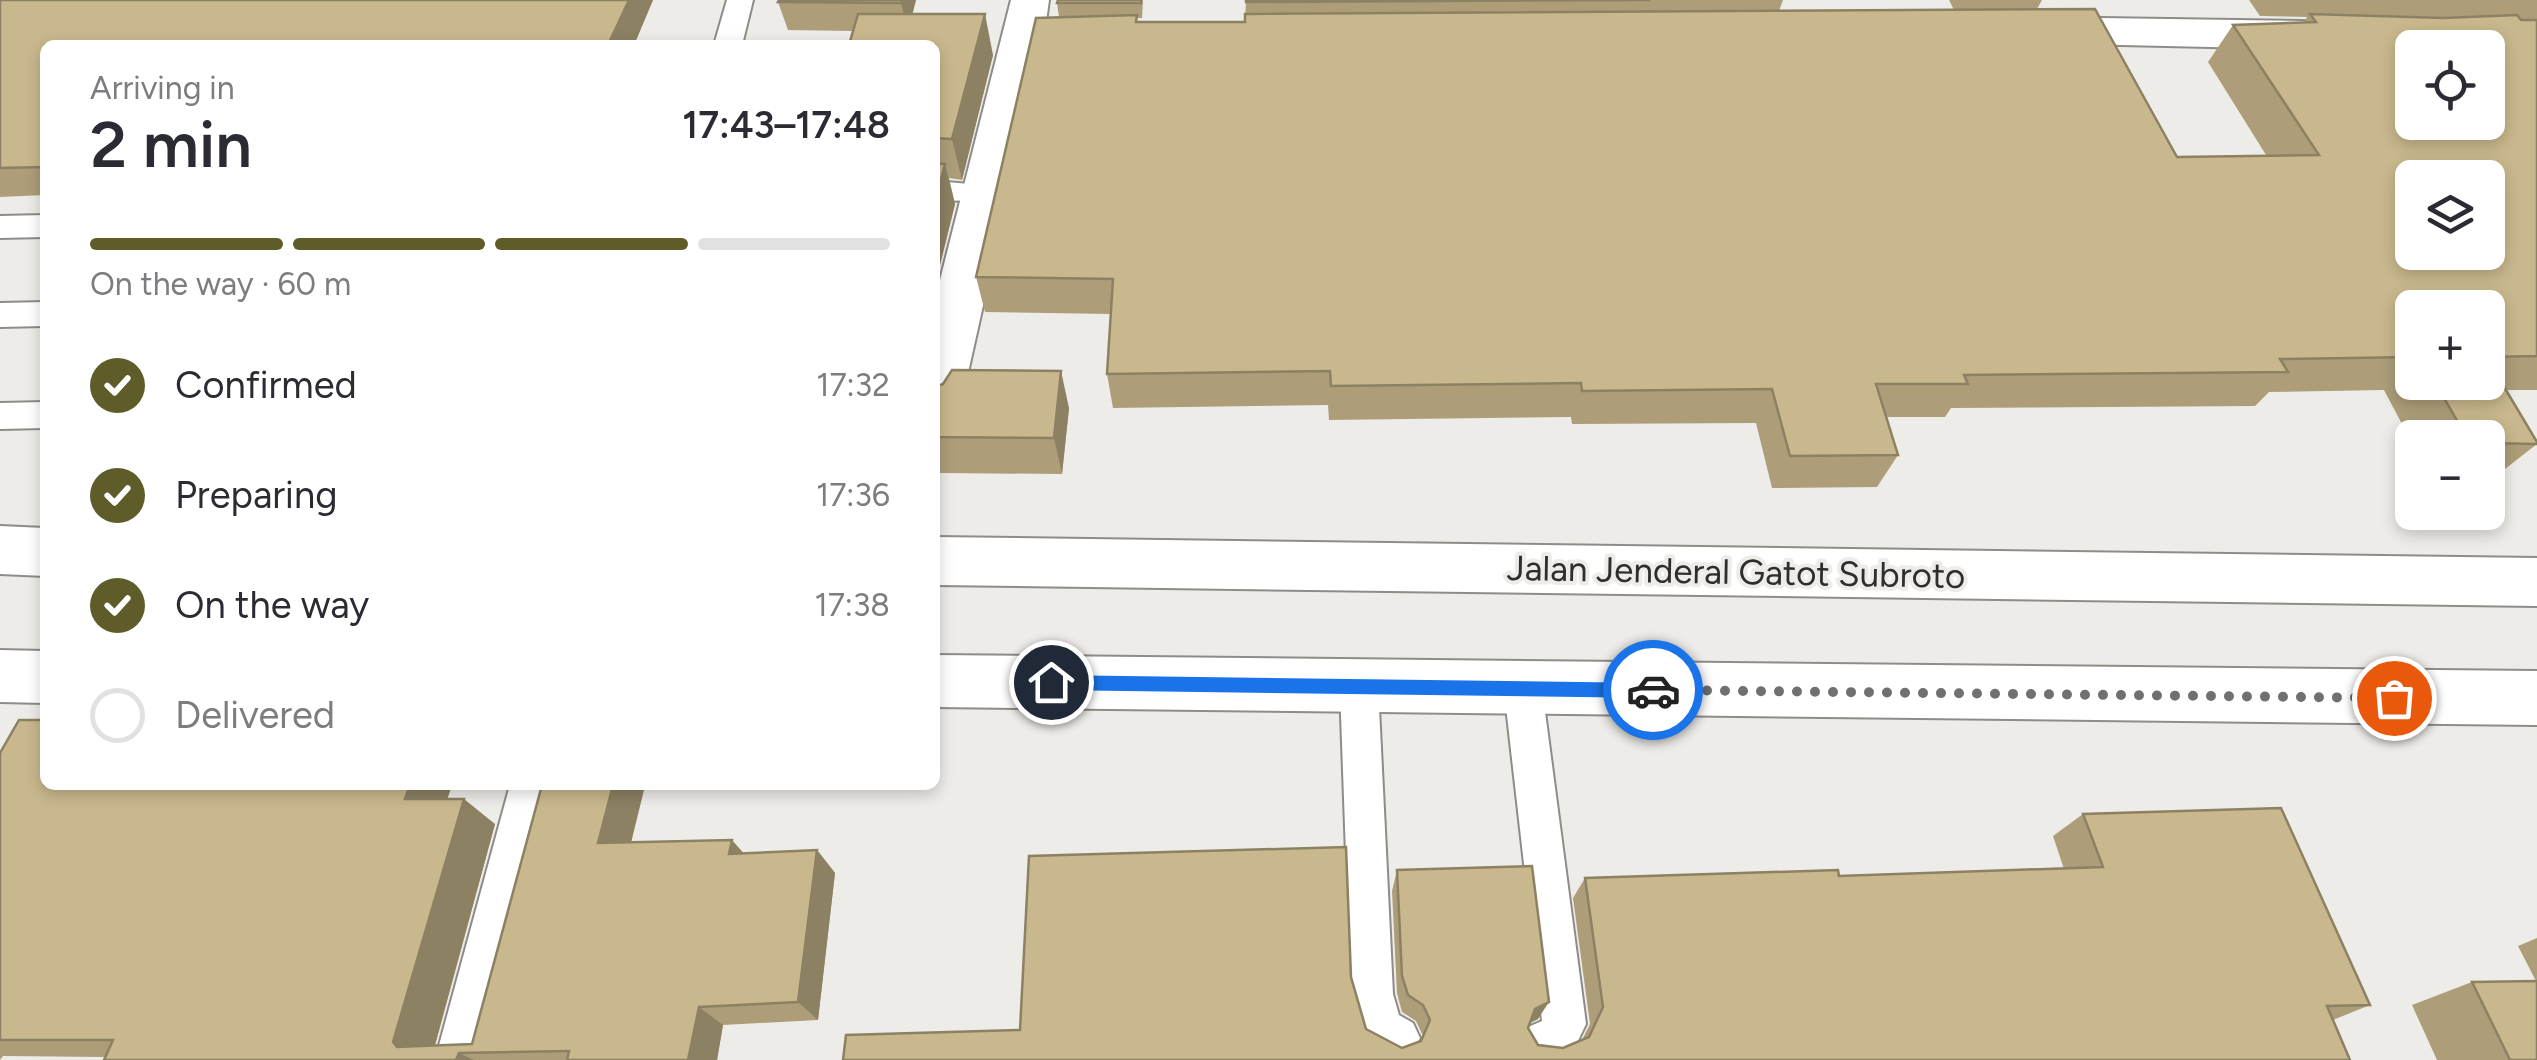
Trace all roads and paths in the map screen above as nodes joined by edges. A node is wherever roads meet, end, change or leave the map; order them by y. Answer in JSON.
{"nodes":[{"id":1,"x":740,"y":0,"type":"edge"},
{"id":2,"x":1026,"y":18,"type":"edge"},
{"id":3,"x":1987,"y":30,"type":"edge"},
{"id":4,"x":1140,"y":36,"type":"edge"},
{"id":5,"x":2341,"y":36,"type":"edge"},
{"id":6,"x":729,"y":40,"type":"edge"},
{"id":7,"x":940,"y":191,"type":"edge"},
{"id":8,"x":983,"y":193,"type":"junction"},
{"id":9,"x":40,"y":226,"type":"edge"},
{"id":10,"x":0,"y":227,"type":"edge"},
{"id":11,"x":40,"y":314,"type":"edge"},
{"id":12,"x":0,"y":315,"type":"edge"},
{"id":13,"x":940,"y":382,"type":"edge"},
{"id":14,"x":40,"y":415,"type":"edge"},
{"id":15,"x":0,"y":416,"type":"edge"},
{"id":16,"x":0,"y":550,"type":"edge"},
{"id":17,"x":40,"y":552,"type":"edge"},
{"id":18,"x":940,"y":561,"type":"edge"},
{"id":19,"x":2537,"y":582,"type":"edge"},
{"id":20,"x":0,"y":676,"type":"edge"},
{"id":21,"x":40,"y":677,"type":"edge"},
{"id":22,"x":940,"y":681,"type":"edge"},
{"id":23,"x":1359,"y":687,"type":"junction"},
{"id":24,"x":1523,"y":689,"type":"junction"},
{"id":25,"x":2537,"y":698,"type":"edge"},
{"id":26,"x":540,"y":790,"type":"edge"},
{"id":27,"x":1398,"y":1038,"type":"dead end"},
{"id":28,"x":1542,"y":1042,"type":"edge"},
{"id":29,"x":469,"y":1060,"type":"edge"}],
"edges":[{"from":1,"to":6,"type":"lane"},
{"from":2,"to":4,"type":"main road"},
{"from":2,"to":8,"type":"main road"},
{"from":3,"to":5,"type":"main road"},
{"from":7,"to":8,"type":"lane"},
{"from":8,"to":13,"type":"main road"},
{"from":9,"to":10,"type":"lane"},
{"from":11,"to":12,"type":"lane"},
{"from":14,"to":15,"type":"lane"},
{"from":16,"to":17,"type":"main road"},
{"from":18,"to":19,"type":"main road","name":"Jalan Jenderal Gatot Subroto"},
{"from":20,"to":21,"type":"main road"},
{"from":22,"to":23,"type":"main road"},
{"from":23,"to":24,"type":"main road"},
{"from":23,"to":27,"type":"lane"},
{"from":24,"to":25,"type":"main road"},
{"from":24,"to":28,"type":"lane"},
{"from":26,"to":29,"type":"main road"}]}
